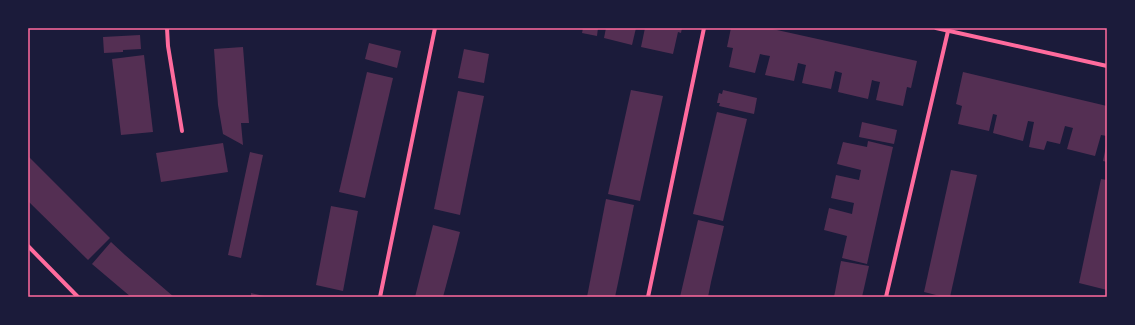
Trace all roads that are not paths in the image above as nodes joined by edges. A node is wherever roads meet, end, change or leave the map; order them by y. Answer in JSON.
{"nodes":[{"id":1,"x":167,"y":28,"type":"edge"},
{"id":2,"x":436,"y":28,"type":"edge"},
{"id":3,"x":704,"y":28,"type":"edge"},
{"id":4,"x":936,"y":28,"type":"edge"},
{"id":5,"x":948,"y":31,"type":"junction"},
{"id":6,"x":1107,"y":66,"type":"edge"},
{"id":7,"x":182,"y":131,"type":"dead end"},
{"id":8,"x":28,"y":246,"type":"edge"},
{"id":9,"x":78,"y":297,"type":"edge"},
{"id":10,"x":380,"y":297,"type":"edge"},
{"id":11,"x":648,"y":297,"type":"edge"},
{"id":12,"x":886,"y":297,"type":"edge"}],
"edges":[{"from":1,"to":7,"type":"street"},
{"from":2,"to":10,"type":"street"},
{"from":3,"to":11,"type":"street"},
{"from":4,"to":5,"type":"street"},
{"from":5,"to":6,"type":"street"},
{"from":5,"to":12,"type":"street"},
{"from":8,"to":9,"type":"street"}]}
